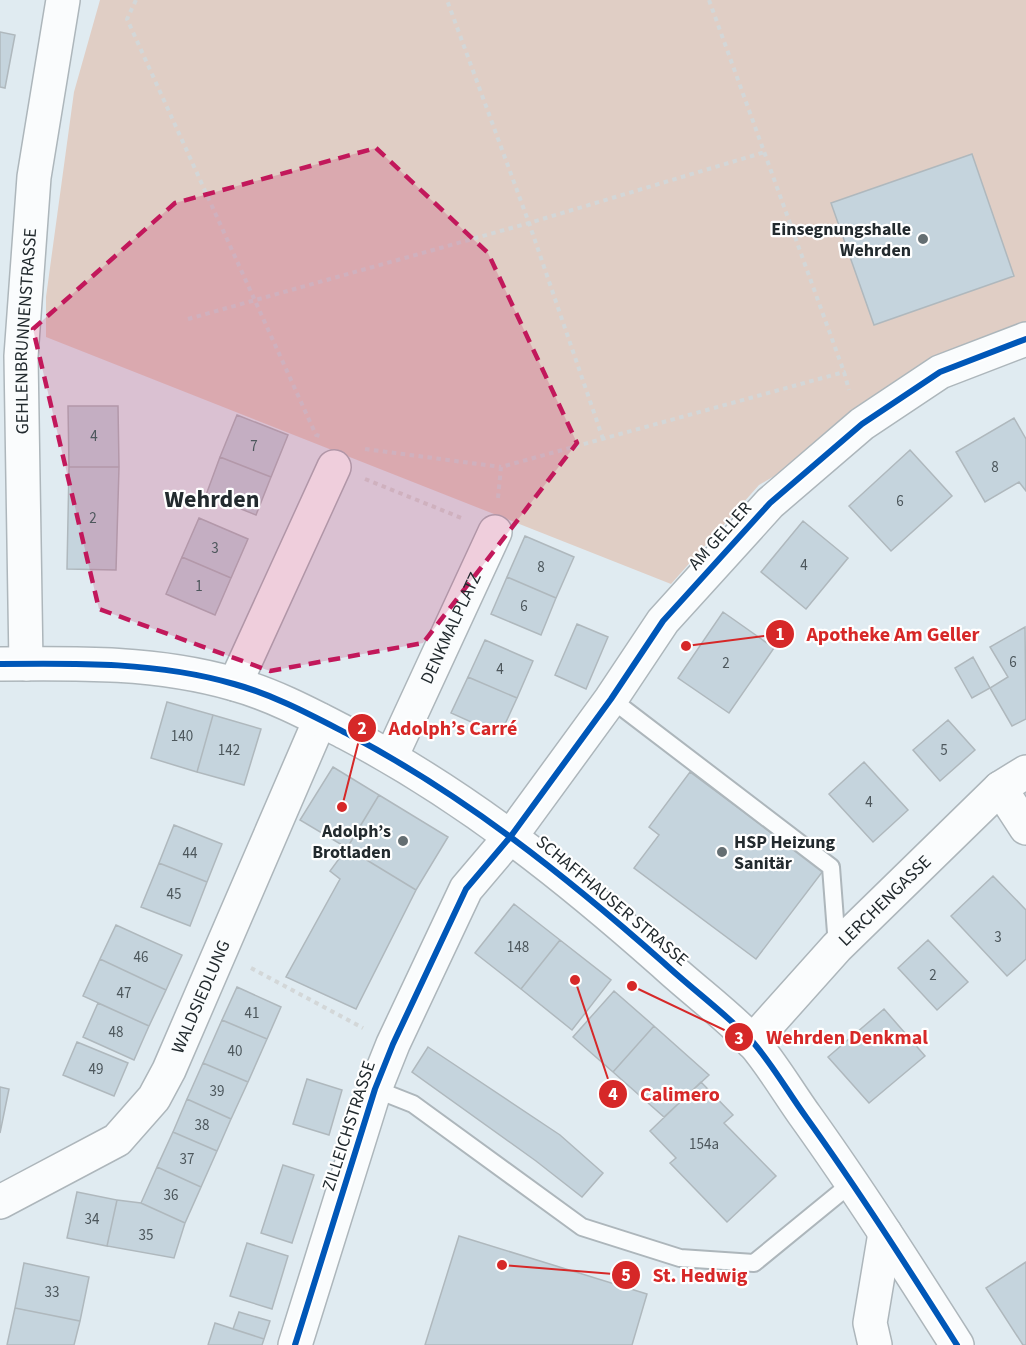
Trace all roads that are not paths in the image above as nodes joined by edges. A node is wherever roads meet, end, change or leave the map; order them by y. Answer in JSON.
{"nodes":[{"id":1,"x":63,"y":0,"type":"edge"},
{"id":2,"x":1026,"y":339,"type":"edge"},
{"id":3,"x":329,"y":452,"type":"road end"},
{"id":4,"x":495,"y":532,"type":"road end"},
{"id":5,"x":13,"y":664,"type":"edge"},
{"id":6,"x":235,"y":684,"type":"junction"},
{"id":7,"x":611,"y":699,"type":"junction"},
{"id":8,"x":320,"y":720,"type":"junction"},
{"id":9,"x":391,"y":757,"type":"junction"},
{"id":10,"x":1013,"y":780,"type":"edge"},
{"id":11,"x":1026,"y":828,"type":"edge"},
{"id":12,"x":511,"y":836,"type":"junction"},
{"id":13,"x":837,"y":947,"type":"junction"},
{"id":14,"x":752,"y":1042,"type":"junction"},
{"id":15,"x":375,"y":1089,"type":"junction"},
{"id":16,"x":853,"y":1182,"type":"junction"},
{"id":17,"x":0,"y":1202,"type":"edge"},
{"id":18,"x":885,"y":1233,"type":"junction"},
{"id":19,"x":295,"y":1345,"type":"edge"},
{"id":20,"x":875,"y":1345,"type":"edge"},
{"id":21,"x":957,"y":1345,"type":"edge"}],
"edges":[{"from":1,"to":5,"type":"street","name":"GEHLENBRUNNENSTRASSE"},
{"from":2,"to":7,"type":"street","name":"AM GELLER"},
{"from":3,"to":6,"type":"street"},
{"from":4,"to":9,"type":"street","name":"DENKMALPLATZ"},
{"from":5,"to":6,"type":"street","name":"SCHAFFHAUSER STRASSE"},
{"from":6,"to":8,"type":"street","name":"SCHAFFHAUSER STRASSE"},
{"from":7,"to":12,"type":"street","name":"AM GELLER"},
{"from":7,"to":13,"type":"lane"},
{"from":8,"to":9,"type":"street","name":"SCHAFFHAUSER STRASSE"},
{"from":8,"to":17,"type":"street","name":"WALDSIEDLUNG"},
{"from":9,"to":12,"type":"street","name":"SCHAFFHAUSER STRASSE"},
{"from":10,"to":11,"type":"street"},
{"from":10,"to":13,"type":"street","name":"LERCHENGASSE"},
{"from":12,"to":14,"type":"street","name":"SCHAFFHAUSER STRASSE"},
{"from":12,"to":15,"type":"street","name":"ZILLEICHSTRASSE"},
{"from":13,"to":14,"type":"street","name":"LERCHENGASSE"},
{"from":14,"to":16,"type":"street","name":"SCHAFFHAUSER STRASSE"},
{"from":15,"to":16,"type":"lane"},
{"from":15,"to":19,"type":"street","name":"ZILLEICHSTRASSE"},
{"from":16,"to":18,"type":"street","name":"SCHAFFHAUSER STRASSE"},
{"from":18,"to":20,"type":"street"},
{"from":18,"to":21,"type":"street","name":"SCHAFFHAUSER STRASSE"}]}
